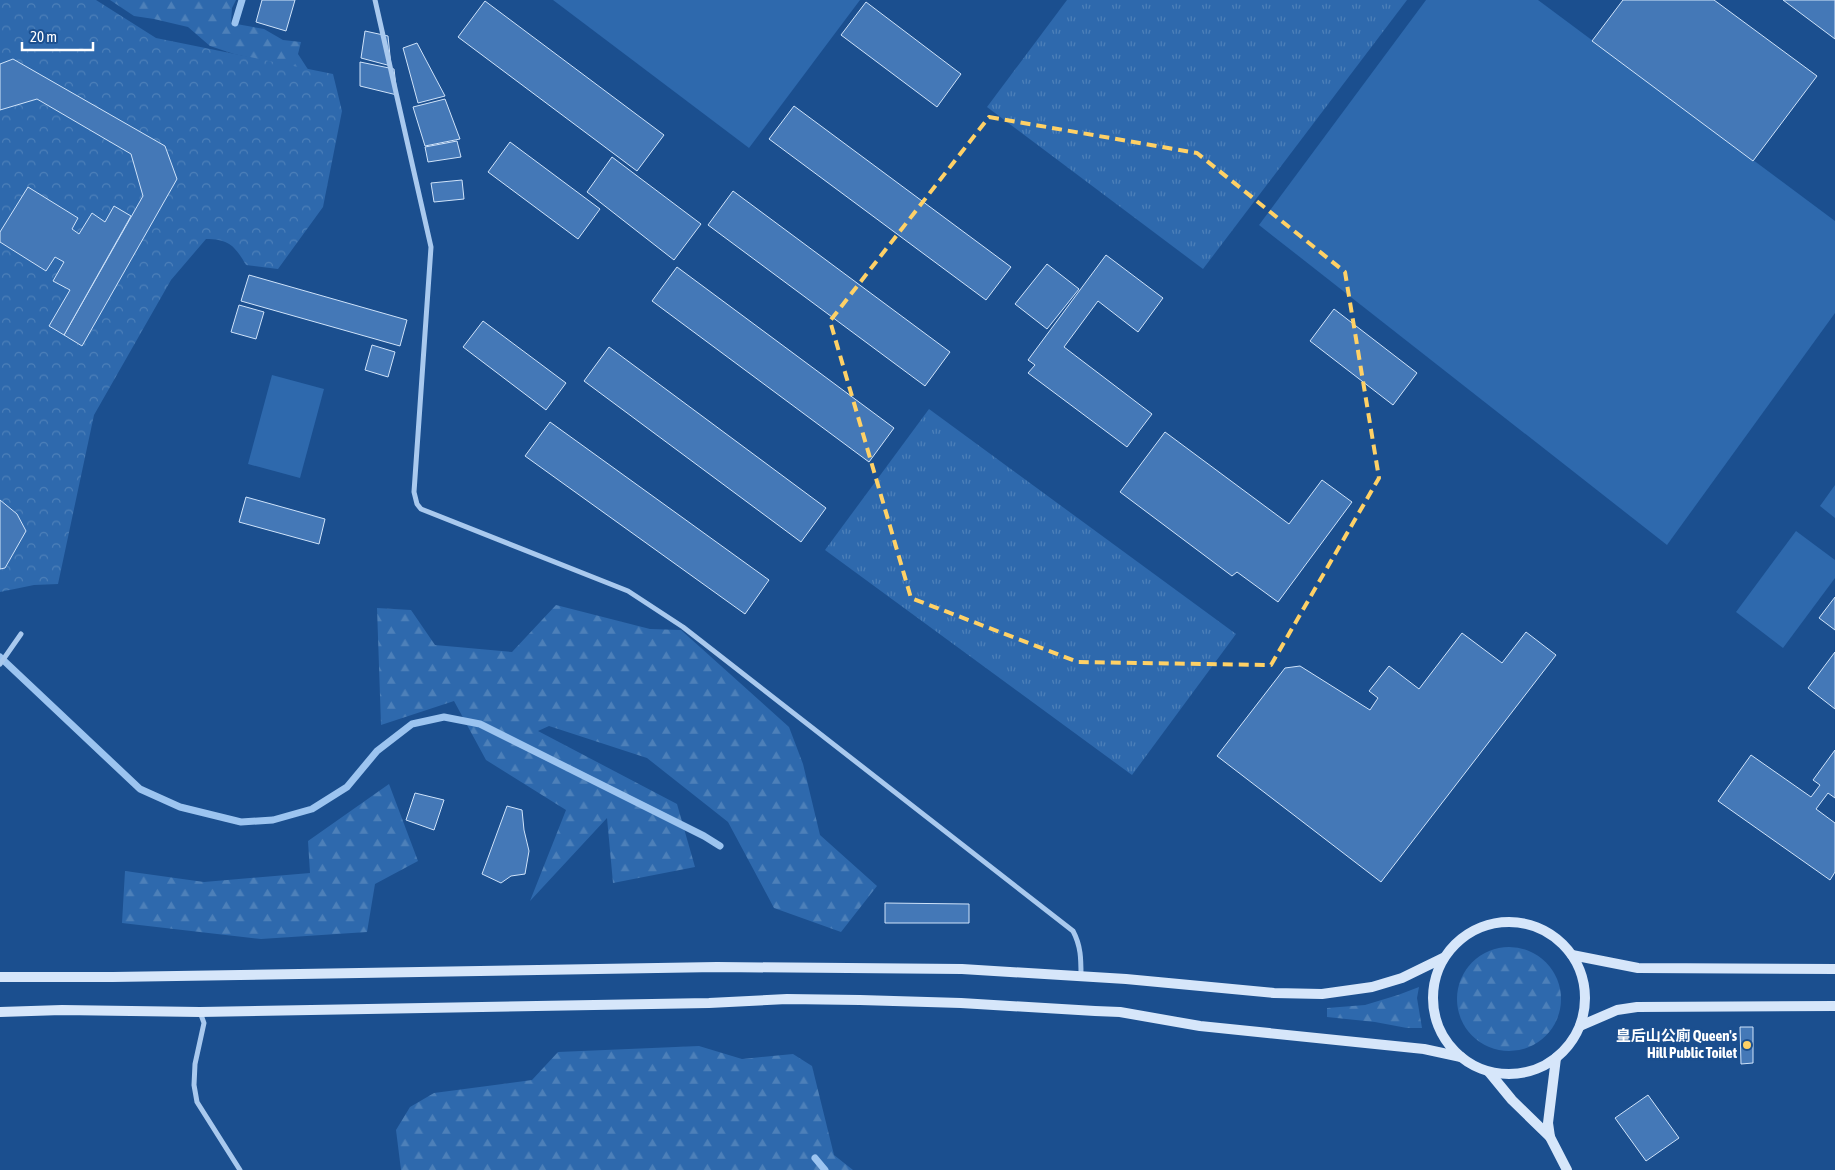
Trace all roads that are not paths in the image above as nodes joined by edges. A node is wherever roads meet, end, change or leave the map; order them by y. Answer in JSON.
{"nodes":[{"id":1,"x":375,"y":0,"type":"edge"},
{"id":2,"x":21,"y":634,"type":"dead end"},
{"id":3,"x":0,"y":664,"type":"edge"},
{"id":4,"x":1572,"y":955,"type":"junction"},
{"id":5,"x":1443,"y":958,"type":"junction"},
{"id":6,"x":1835,"y":969,"type":"edge"},
{"id":7,"x":1081,"y":976,"type":"junction"},
{"id":8,"x":0,"y":977,"type":"edge"},
{"id":9,"x":1835,"y":1006,"type":"edge"},
{"id":10,"x":0,"y":1012,"type":"edge"},
{"id":11,"x":200,"y":1012,"type":"junction"},
{"id":12,"x":1580,"y":1026,"type":"junction"},
{"id":13,"x":1461,"y":1057,"type":"junction"},
{"id":14,"x":1556,"y":1058,"type":"junction"},
{"id":15,"x":1490,"y":1072,"type":"junction"},
{"id":16,"x":1550,"y":1138,"type":"junction"},
{"id":17,"x":240,"y":1170,"type":"edge"},
{"id":18,"x":1567,"y":1170,"type":"edge"}],
"edges":[{"from":1,"to":7,"type":"street"},
{"from":2,"to":3,"type":"street"},
{"from":4,"to":5,"type":"main road"},
{"from":4,"to":6,"type":"main road"},
{"from":4,"to":12,"type":"main road"},
{"from":5,"to":7,"type":"main road"},
{"from":5,"to":13,"type":"main road"},
{"from":7,"to":8,"type":"main road"},
{"from":9,"to":12,"type":"main road"},
{"from":10,"to":11,"type":"main road"},
{"from":11,"to":13,"type":"main road"},
{"from":11,"to":17,"type":"street"},
{"from":12,"to":14,"type":"main road"},
{"from":13,"to":15,"type":"main road"},
{"from":14,"to":15,"type":"main road"},
{"from":14,"to":16,"type":"main road"},
{"from":15,"to":16,"type":"main road"},
{"from":16,"to":18,"type":"main road"}]}
